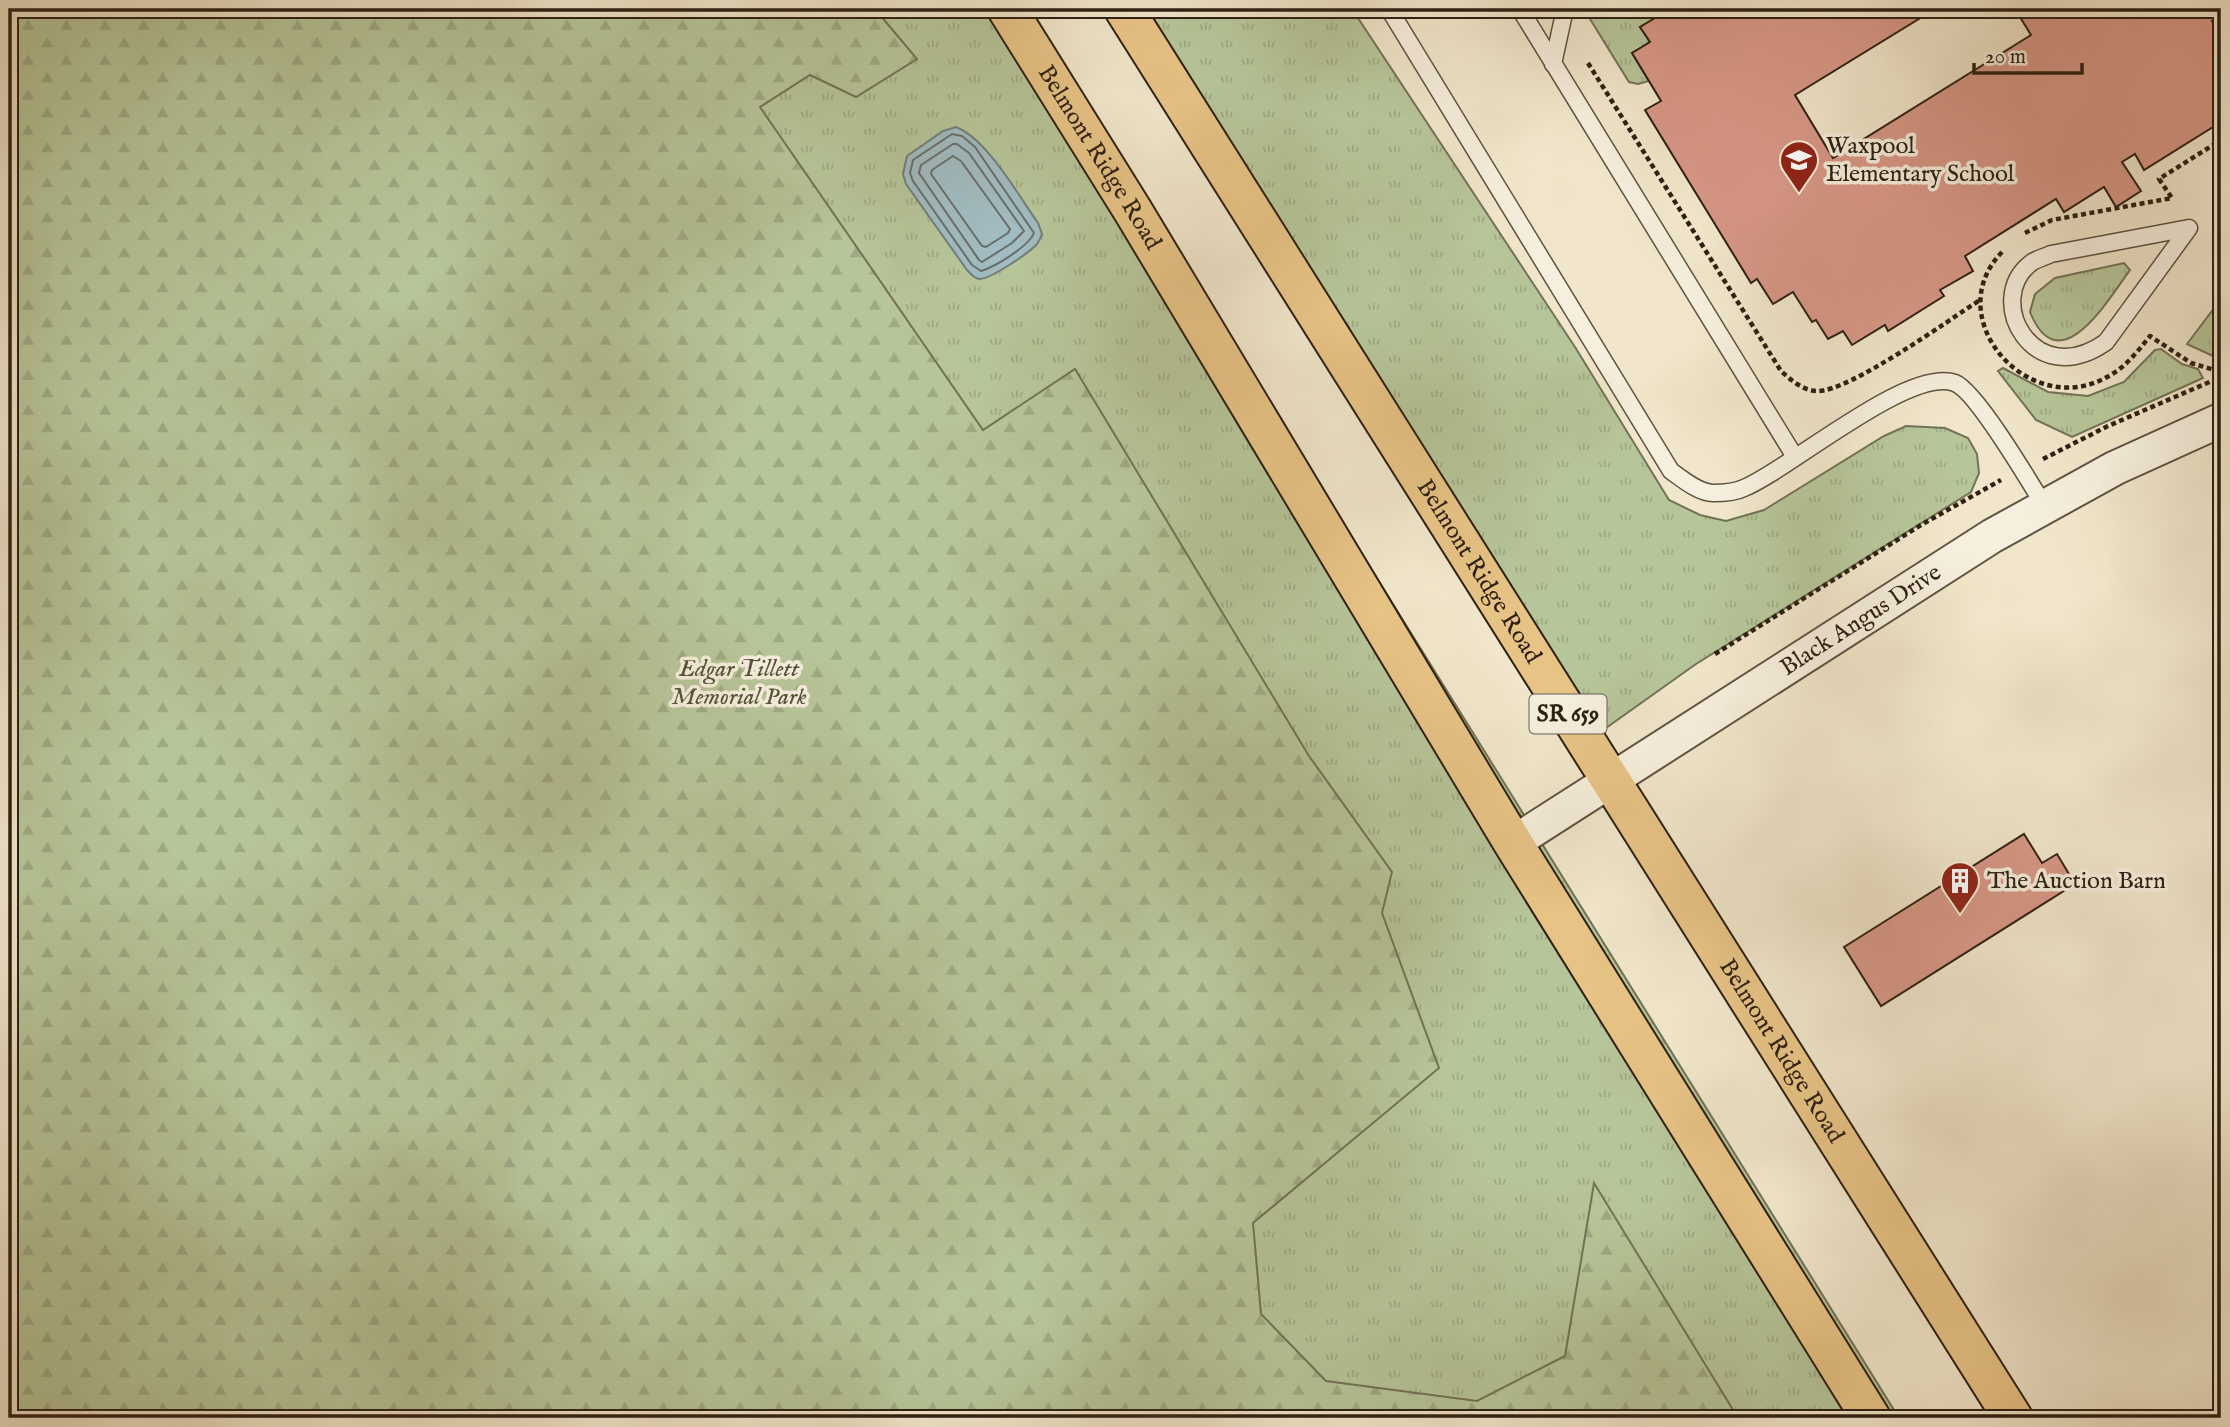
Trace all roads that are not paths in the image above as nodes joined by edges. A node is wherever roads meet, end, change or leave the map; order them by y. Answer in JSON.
{"nodes":[{"id":1,"x":1007,"y":9,"type":"edge"},
{"id":2,"x":1124,"y":9,"type":"edge"},
{"id":3,"x":1389,"y":9,"type":"edge"},
{"id":4,"x":1520,"y":9,"type":"edge"},
{"id":5,"x":1563,"y":15,"type":"edge"},
{"id":6,"x":1553,"y":64,"type":"junction"},
{"id":7,"x":2051,"y":254,"type":"joint"},
{"id":8,"x":2221,"y":421,"type":"edge"},
{"id":9,"x":1795,"y":457,"type":"junction"},
{"id":10,"x":2045,"y":507,"type":"junction"},
{"id":11,"x":1610,"y":781,"type":"junction"},
{"id":12,"x":1513,"y":843,"type":"junction"},
{"id":13,"x":1871,"y":1418,"type":"edge"},
{"id":14,"x":2013,"y":1418,"type":"edge"}],
"edges":[{"from":1,"to":12,"type":"main road","name":"Belmont Ridge Road"},
{"from":2,"to":11,"type":"main road","name":"Belmont Ridge Road","number":"SR 659"},
{"from":3,"to":9,"type":"lane"},
{"from":4,"to":6,"type":"lane"},
{"from":5,"to":6,"type":"lane"},
{"from":6,"to":9,"type":"lane"},
{"from":7,"to":7,"type":"lane"},
{"from":8,"to":10,"type":"street","name":"Black Angus Drive"},
{"from":9,"to":10,"type":"lane"},
{"from":10,"to":11,"type":"street","name":"Black Angus Drive"},
{"from":11,"to":12,"type":"street","name":"Black Angus Drive"},
{"from":11,"to":14,"type":"main road","name":"Belmont Ridge Road","number":"SR 659"},
{"from":12,"to":13,"type":"main road","name":"Belmont Ridge Road"}]}
